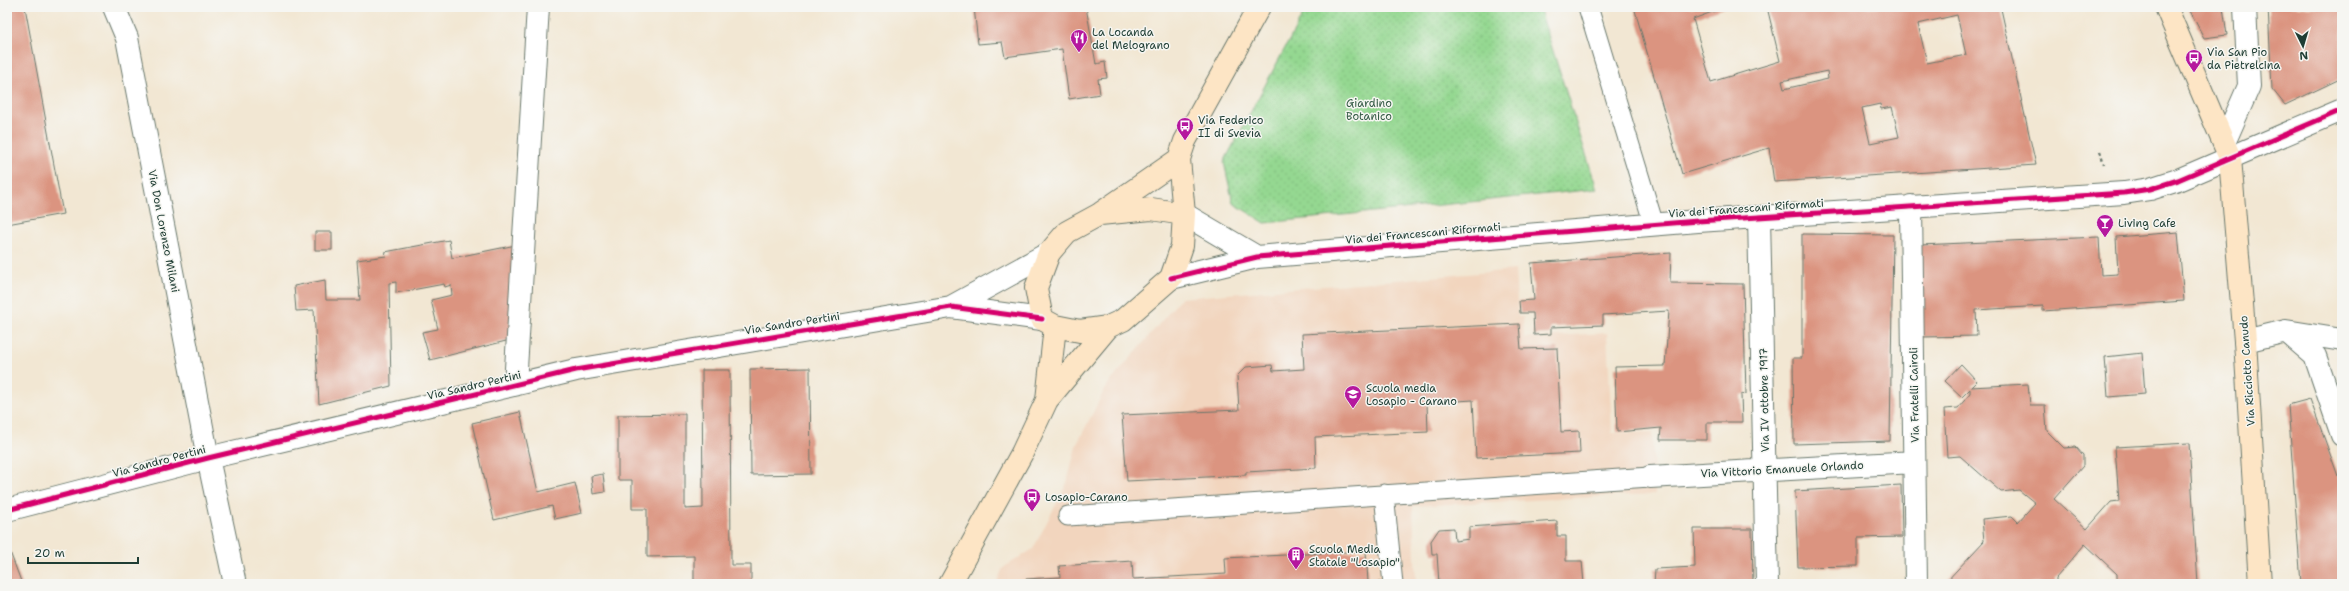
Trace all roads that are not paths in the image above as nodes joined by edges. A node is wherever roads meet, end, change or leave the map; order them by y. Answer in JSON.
{"nodes":[{"id":1,"x":114,"y":7,"type":"edge"},
{"id":2,"x":538,"y":7,"type":"edge"},
{"id":3,"x":1259,"y":7,"type":"edge"},
{"id":4,"x":1588,"y":7,"type":"edge"},
{"id":5,"x":2166,"y":7,"type":"edge"},
{"id":6,"x":2245,"y":7,"type":"edge"},
{"id":7,"x":2342,"y":110,"type":"edge"},
{"id":8,"x":2227,"y":150,"type":"junction"},
{"id":9,"x":1179,"y":159,"type":"junction"},
{"id":10,"x":1911,"y":206,"type":"junction"},
{"id":11,"x":1100,"y":214,"type":"junction"},
{"id":12,"x":1184,"y":214,"type":"junction"},
{"id":13,"x":1759,"y":217,"type":"junction"},
{"id":14,"x":1654,"y":224,"type":"junction"},
{"id":15,"x":1049,"y":253,"type":"junction"},
{"id":16,"x":1257,"y":257,"type":"junction"},
{"id":17,"x":1171,"y":278,"type":"junction"},
{"id":18,"x":951,"y":307,"type":"junction"},
{"id":19,"x":1048,"y":323,"type":"junction"},
{"id":20,"x":1108,"y":327,"type":"junction"},
{"id":21,"x":2286,"y":331,"type":"junction"},
{"id":22,"x":2342,"y":340,"type":"edge"},
{"id":23,"x":2245,"y":341,"type":"junction"},
{"id":24,"x":514,"y":385,"type":"junction"},
{"id":25,"x":1047,"y":400,"type":"junction"},
{"id":26,"x":2342,"y":435,"type":"edge"},
{"id":27,"x":208,"y":458,"type":"junction"},
{"id":28,"x":1914,"y":462,"type":"junction"},
{"id":29,"x":1765,"y":470,"type":"junction"},
{"id":30,"x":1650,"y":476,"type":"joint"},
{"id":31,"x":1384,"y":494,"type":"junction"},
{"id":32,"x":7,"y":510,"type":"edge"},
{"id":33,"x":1068,"y":516,"type":"dead end"},
{"id":34,"x":235,"y":584,"type":"edge"},
{"id":35,"x":950,"y":584,"type":"edge"},
{"id":36,"x":1393,"y":584,"type":"edge"},
{"id":37,"x":1767,"y":584,"type":"edge"},
{"id":38,"x":1916,"y":584,"type":"edge"},
{"id":39,"x":2260,"y":584,"type":"edge"}],
"edges":[{"from":1,"to":27,"type":"street","name":"Via Don Lorenzo Milani"},
{"from":2,"to":24,"type":"street"},
{"from":3,"to":9,"type":"main road"},
{"from":4,"to":14,"type":"lane"},
{"from":5,"to":8,"type":"main road"},
{"from":6,"to":8,"type":"street"},
{"from":7,"to":8,"type":"street","name":"Via dei Francescani Riformati"},
{"from":8,"to":10,"type":"street","name":"Via dei Francescani Riformati"},
{"from":8,"to":23,"type":"main road","name":"Via Ricciotto Canudo"},
{"from":9,"to":11,"type":"main road"},
{"from":9,"to":12,"type":"main road"},
{"from":10,"to":13,"type":"street","name":"Via dei Francescani Riformati"},
{"from":10,"to":28,"type":"street","name":"Via Fratelli Cairoli"},
{"from":11,"to":12,"type":"main road"},
{"from":11,"to":15,"type":"main road"},
{"from":12,"to":16,"type":"street"},
{"from":12,"to":17,"type":"main road"},
{"from":13,"to":14,"type":"street","name":"Via dei Francescani Riformati"},
{"from":13,"to":29,"type":"street","name":"Via IV ottobre 1917"},
{"from":14,"to":16,"type":"street","name":"Via dei Francescani Riformati"},
{"from":15,"to":18,"type":"street"},
{"from":15,"to":19,"type":"main road"},
{"from":16,"to":17,"type":"street","name":"Via dei Francescani Riformati"},
{"from":17,"to":20,"type":"main road"},
{"from":18,"to":19,"type":"street"},
{"from":18,"to":24,"type":"street","name":"Via Sandro Pertini"},
{"from":19,"to":20,"type":"main road"},
{"from":19,"to":25,"type":"main road"},
{"from":20,"to":25,"type":"main road"},
{"from":21,"to":22,"type":"street"},
{"from":21,"to":23,"type":"street"},
{"from":21,"to":26,"type":"street"},
{"from":23,"to":39,"type":"main road","name":"Via Ricciotto Canudo"},
{"from":24,"to":27,"type":"street","name":"Via Sandro Pertini"},
{"from":25,"to":35,"type":"main road"},
{"from":27,"to":32,"type":"street","name":"Via Sandro Pertini"},
{"from":27,"to":34,"type":"street","name":"Via Don Lorenzo Milani"},
{"from":28,"to":29,"type":"street","name":"Via Vittorio Emanuele Orlando"},
{"from":28,"to":38,"type":"street","name":"Via Fratelli Cairoli"},
{"from":29,"to":30,"type":"street","name":"Via Vittorio Emanuele Orlando"},
{"from":29,"to":37,"type":"street","name":"Via IV ottobre 1917"},
{"from":30,"to":31,"type":"lane"},
{"from":31,"to":33,"type":"lane"},
{"from":31,"to":36,"type":"lane"}]}
